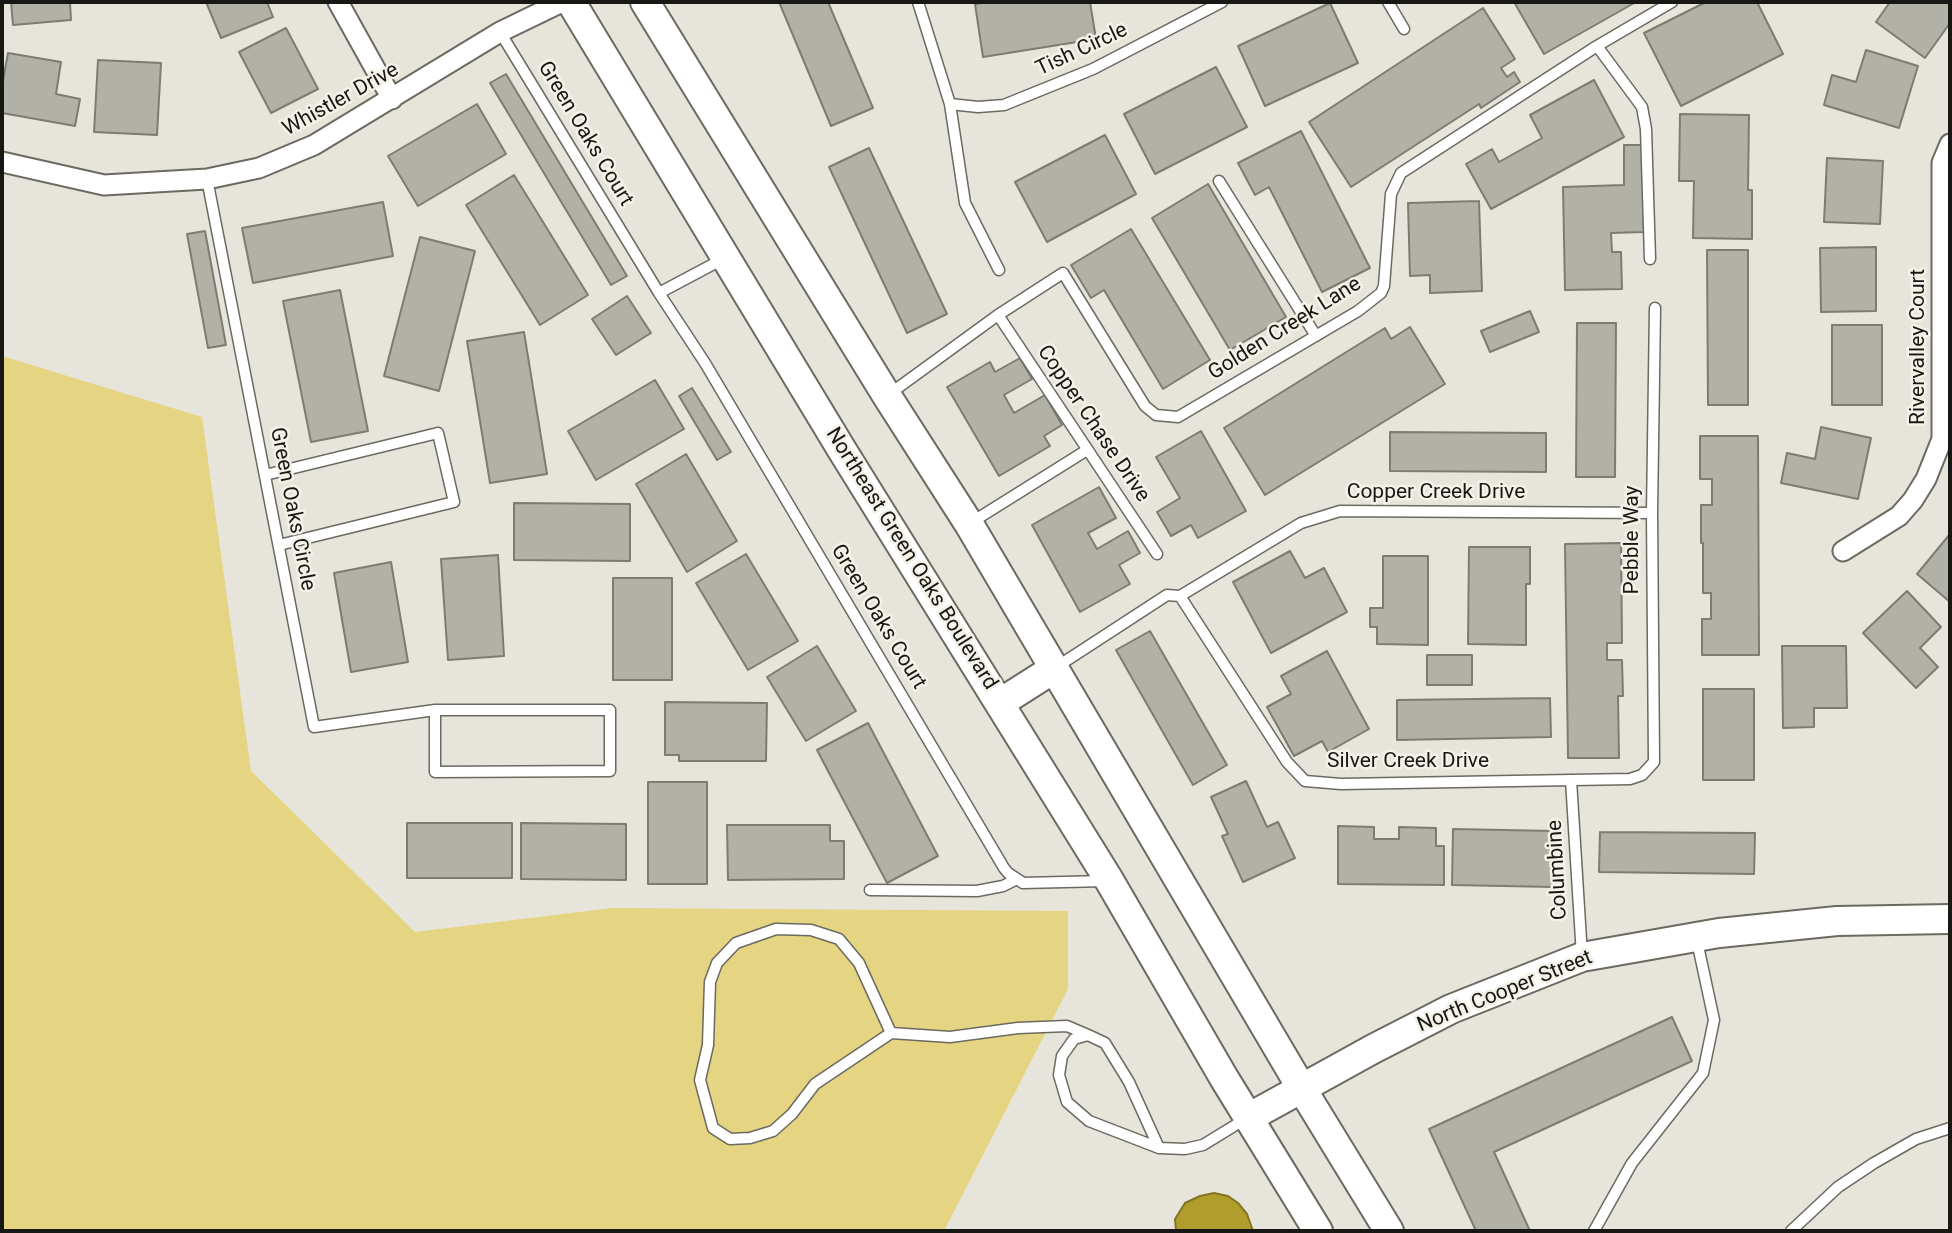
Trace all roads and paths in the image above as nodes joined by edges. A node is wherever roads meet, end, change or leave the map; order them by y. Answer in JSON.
{"nodes":[{"id":1,"x":338,"y":2,"type":"edge"},
{"id":2,"x":562,"y":2,"type":"edge"},
{"id":3,"x":571,"y":2,"type":"edge"},
{"id":4,"x":645,"y":2,"type":"edge"},
{"id":5,"x":918,"y":2,"type":"edge"},
{"id":6,"x":1222,"y":2,"type":"edge"},
{"id":7,"x":1388,"y":2,"type":"edge"},
{"id":8,"x":1672,"y":2,"type":"edge"},
{"id":9,"x":1404,"y":29,"type":"dead end"},
{"id":10,"x":500,"y":32,"type":"junction"},
{"id":11,"x":1597,"y":46,"type":"junction"},
{"id":12,"x":393,"y":99,"type":"junction"},
{"id":13,"x":950,"y":104,"type":"junction"},
{"id":14,"x":1950,"y":144,"type":"edge"},
{"id":15,"x":2,"y":162,"type":"edge"},
{"id":16,"x":207,"y":179,"type":"junction"},
{"id":17,"x":1219,"y":181,"type":"dead end"},
{"id":18,"x":726,"y":257,"type":"junction"},
{"id":19,"x":1650,"y":259,"type":"dead end"},
{"id":20,"x":999,"y":270,"type":"dead end"},
{"id":21,"x":659,"y":293,"type":"junction"},
{"id":22,"x":1655,"y":308,"type":"dead end"},
{"id":23,"x":998,"y":315,"type":"junction"},
{"id":24,"x":1316,"y":335,"type":"junction"},
{"id":25,"x":887,"y":396,"type":"junction"},
{"id":26,"x":1087,"y":450,"type":"junction"},
{"id":27,"x":265,"y":475,"type":"junction"},
{"id":28,"x":1652,"y":513,"type":"junction"},
{"id":29,"x":969,"y":524,"type":"junction"},
{"id":30,"x":279,"y":545,"type":"junction"},
{"id":31,"x":1843,"y":551,"type":"dead end"},
{"id":32,"x":1157,"y":554,"type":"dead end"},
{"id":33,"x":1180,"y":596,"type":"junction"},
{"id":34,"x":1055,"y":668,"type":"junction"},
{"id":35,"x":1000,"y":704,"type":"junction"},
{"id":36,"x":435,"y":710,"type":"junction"},
{"id":37,"x":1647,"y":770,"type":"joint"},
{"id":38,"x":1572,"y":780,"type":"junction"},
{"id":39,"x":1017,"y":879,"type":"junction"},
{"id":40,"x":1109,"y":880,"type":"junction"},
{"id":41,"x":870,"y":890,"type":"dead end"},
{"id":42,"x":1950,"y":919,"type":"edge"},
{"id":43,"x":1696,"y":937,"type":"junction"},
{"id":44,"x":1582,"y":957,"type":"junction"},
{"id":45,"x":891,"y":1033,"type":"junction"},
{"id":46,"x":1088,"y":1035,"type":"junction"},
{"id":47,"x":1302,"y":1089,"type":"junction"},
{"id":48,"x":1248,"y":1118,"type":"junction"},
{"id":49,"x":1950,"y":1128,"type":"edge"},
{"id":50,"x":1159,"y":1148,"type":"junction"},
{"id":51,"x":1318,"y":1231,"type":"edge"},
{"id":52,"x":1389,"y":1231,"type":"edge"},
{"id":53,"x":1594,"y":1231,"type":"edge"},
{"id":54,"x":1791,"y":1231,"type":"edge"}],
"edges":[{"from":1,"to":12,"type":"street"},
{"from":2,"to":10,"type":"street","name":"Whistler Drive"},
{"from":3,"to":18,"type":"main road","name":"Northeast Green Oaks Boulevard"},
{"from":4,"to":25,"type":"main road"},
{"from":5,"to":13,"type":"lane"},
{"from":6,"to":13,"type":"lane","name":"Tish Circle"},
{"from":7,"to":9,"type":"lane"},
{"from":8,"to":11,"type":"lane","name":"Golden Creek Lane"},
{"from":10,"to":12,"type":"street","name":"Whistler Drive"},
{"from":10,"to":21,"type":"lane","name":"Green Oaks Court"},
{"from":11,"to":19,"type":"lane"},
{"from":11,"to":24,"type":"lane","name":"Golden Creek Lane"},
{"from":12,"to":16,"type":"street","name":"Whistler Drive"},
{"from":13,"to":20,"type":"lane"},
{"from":14,"to":31,"type":"street","name":"Rivervalley Court"},
{"from":15,"to":16,"type":"street","name":"Whistler Drive"},
{"from":16,"to":27,"type":"lane","name":"Green Oaks Circle"},
{"from":17,"to":24,"type":"lane"},
{"from":18,"to":21,"type":"lane"},
{"from":18,"to":35,"type":"main road","name":"Northeast Green Oaks Boulevard"},
{"from":21,"to":39,"type":"lane","name":"Green Oaks Court"},
{"from":22,"to":28,"type":"lane","name":"Pebble Way"},
{"from":23,"to":24,"type":"lane","name":"Golden Creek Lane"},
{"from":23,"to":25,"type":"lane","name":"Golden Creek Lane"},
{"from":23,"to":26,"type":"lane","name":"Copper Chase Drive"},
{"from":25,"to":29,"type":"main road"},
{"from":26,"to":29,"type":"lane"},
{"from":26,"to":32,"type":"lane","name":"Copper Chase Drive"},
{"from":27,"to":30,"type":"lane","name":"Green Oaks Circle"},
{"from":27,"to":30,"type":"lane"},
{"from":28,"to":33,"type":"lane","name":"Copper Creek Drive"},
{"from":28,"to":37,"type":"lane","name":"Pebble Way"},
{"from":29,"to":34,"type":"main road"},
{"from":30,"to":36,"type":"lane","name":"Green Oaks Circle"},
{"from":33,"to":34,"type":"lane","name":"Copper Creek Drive"},
{"from":33,"to":38,"type":"lane","name":"Silver Creek Drive"},
{"from":34,"to":35,"type":"main road"},
{"from":34,"to":47,"type":"main road"},
{"from":35,"to":40,"type":"main road","name":"Northeast Green Oaks Boulevard"},
{"from":36,"to":36,"type":"lane"},
{"from":37,"to":38,"type":"lane","name":"Silver Creek Drive"},
{"from":38,"to":44,"type":"lane","name":"Columbine"},
{"from":39,"to":40,"type":"lane"},
{"from":39,"to":41,"type":"lane"},
{"from":40,"to":48,"type":"main road","name":"Northeast Green Oaks Boulevard"},
{"from":42,"to":43,"type":"main road","name":"North Cooper Street"},
{"from":43,"to":44,"type":"main road","name":"North Cooper Street"},
{"from":43,"to":53,"type":"lane"},
{"from":44,"to":47,"type":"main road","name":"North Cooper Street"},
{"from":45,"to":45,"type":"lane"},
{"from":45,"to":46,"type":"lane"},
{"from":46,"to":50,"type":"lane"},
{"from":46,"to":50,"type":"lane"},
{"from":47,"to":48,"type":"main road","name":"North Cooper Street"},
{"from":47,"to":52,"type":"main road"},
{"from":48,"to":50,"type":"lane"},
{"from":48,"to":51,"type":"main road","name":"Northeast Green Oaks Boulevard"},
{"from":49,"to":54,"type":"lane"}]}
